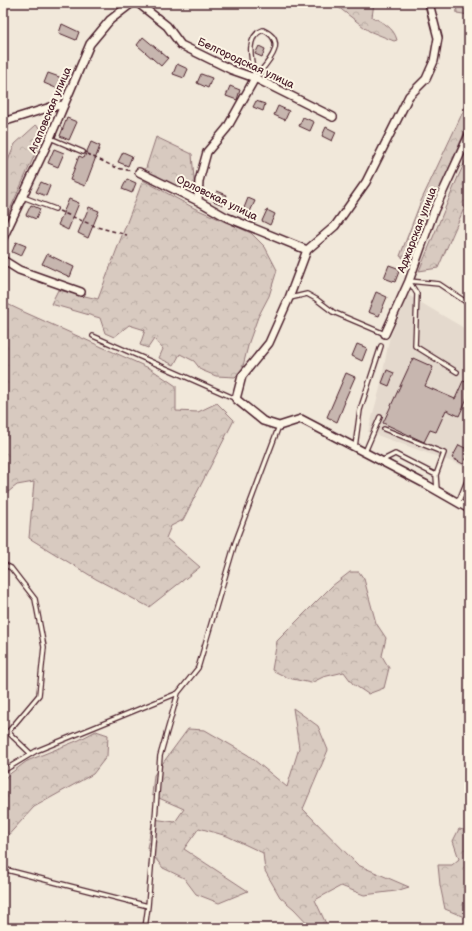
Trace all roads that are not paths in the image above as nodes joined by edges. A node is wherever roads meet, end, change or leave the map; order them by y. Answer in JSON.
{"nodes":[{"id":1,"x":132,"y":3,"type":"edge"},
{"id":2,"x":138,"y":3,"type":"edge"},
{"id":3,"x":429,"y":3,"type":"edge"},
{"id":4,"x":255,"y":78,"type":"junction"},
{"id":5,"x":64,"y":105,"type":"junction"},
{"id":6,"x":333,"y":117,"type":"dead end"},
{"id":7,"x":3,"y":124,"type":"edge"},
{"id":8,"x":50,"y":138,"type":"junction"},
{"id":9,"x":468,"y":138,"type":"edge"},
{"id":10,"x":83,"y":152,"type":"road end"},
{"id":11,"x":140,"y":172,"type":"road end"},
{"id":12,"x":23,"y":197,"type":"junction"},
{"id":13,"x":198,"y":201,"type":"junction"},
{"id":14,"x":55,"y":209,"type":"road end"},
{"id":15,"x":3,"y":238,"type":"edge"},
{"id":16,"x":307,"y":250,"type":"junction"},
{"id":17,"x":3,"y":260,"type":"edge"},
{"id":18,"x":409,"y":281,"type":"junction"},
{"id":19,"x":81,"y":292,"type":"dead end"},
{"id":20,"x":289,"y":298,"type":"junction"},
{"id":21,"x":469,"y":304,"type":"edge"},
{"id":22,"x":386,"y":334,"type":"joint"},
{"id":23,"x":93,"y":336,"type":"dead end"},
{"id":24,"x":381,"y":346,"type":"dead end"},
{"id":25,"x":457,"y":372,"type":"dead end"},
{"id":26,"x":236,"y":399,"type":"junction"},
{"id":27,"x":380,"y":416,"type":"dead end"},
{"id":28,"x":279,"y":426,"type":"junction"},
{"id":29,"x":384,"y":429,"type":"dead end"},
{"id":30,"x":355,"y":447,"type":"junction"},
{"id":31,"x":365,"y":452,"type":"junction"},
{"id":32,"x":381,"y":460,"type":"junction"},
{"id":33,"x":436,"y":475,"type":"junction"},
{"id":34,"x":469,"y":476,"type":"edge"},
{"id":35,"x":437,"y":490,"type":"junction"},
{"id":36,"x":458,"y":502,"type":"junction"},
{"id":37,"x":469,"y":509,"type":"edge"},
{"id":38,"x":3,"y":564,"type":"edge"},
{"id":39,"x":178,"y":693,"type":"junction"},
{"id":40,"x":5,"y":732,"type":"edge"},
{"id":41,"x":31,"y":754,"type":"junction"},
{"id":42,"x":3,"y":771,"type":"edge"},
{"id":43,"x":3,"y":869,"type":"edge"},
{"id":44,"x":148,"y":906,"type":"junction"},
{"id":45,"x":145,"y":928,"type":"edge"}],
"edges":[{"from":1,"to":5,"type":"street","name":"Агаповская улица"},
{"from":2,"to":4,"type":"street","name":"Белгородская улица"},
{"from":3,"to":16,"type":"street"},
{"from":4,"to":4,"type":"lane"},
{"from":4,"to":6,"type":"street","name":"Белгородская улица"},
{"from":4,"to":13,"type":"street"},
{"from":5,"to":7,"type":"street"},
{"from":5,"to":8,"type":"street","name":"Агаповская улица"},
{"from":8,"to":10,"type":"lane"},
{"from":8,"to":12,"type":"street","name":"Агаповская улица"},
{"from":9,"to":18,"type":"street","name":"Аджарская улица"},
{"from":11,"to":13,"type":"street","name":"Орловская улица"},
{"from":12,"to":14,"type":"lane"},
{"from":12,"to":15,"type":"street","name":"Агаповская улица"},
{"from":13,"to":16,"type":"street","name":"Орловская улица"},
{"from":16,"to":20,"type":"street"},
{"from":17,"to":19,"type":"street"},
{"from":18,"to":21,"type":"lane"},
{"from":18,"to":22,"type":"street","name":"Аджарская улица"},
{"from":18,"to":25,"type":"lane"},
{"from":20,"to":22,"type":"lane"},
{"from":20,"to":26,"type":"street"},
{"from":23,"to":26,"type":"lane"},
{"from":24,"to":30,"type":"lane"},
{"from":26,"to":28,"type":"street"},
{"from":27,"to":31,"type":"lane"},
{"from":28,"to":30,"type":"street"},
{"from":28,"to":39,"type":"lane"},
{"from":29,"to":33,"type":"lane"},
{"from":30,"to":31,"type":"street"},
{"from":31,"to":32,"type":"street"},
{"from":32,"to":33,"type":"lane"},
{"from":32,"to":35,"type":"street"},
{"from":33,"to":35,"type":"lane"},
{"from":34,"to":36,"type":"lane"},
{"from":35,"to":36,"type":"street"},
{"from":36,"to":37,"type":"street"},
{"from":38,"to":40,"type":"lane"},
{"from":39,"to":41,"type":"lane"},
{"from":39,"to":44,"type":"lane"},
{"from":40,"to":41,"type":"lane"},
{"from":41,"to":42,"type":"lane"},
{"from":43,"to":44,"type":"lane"},
{"from":44,"to":45,"type":"lane"}]}
